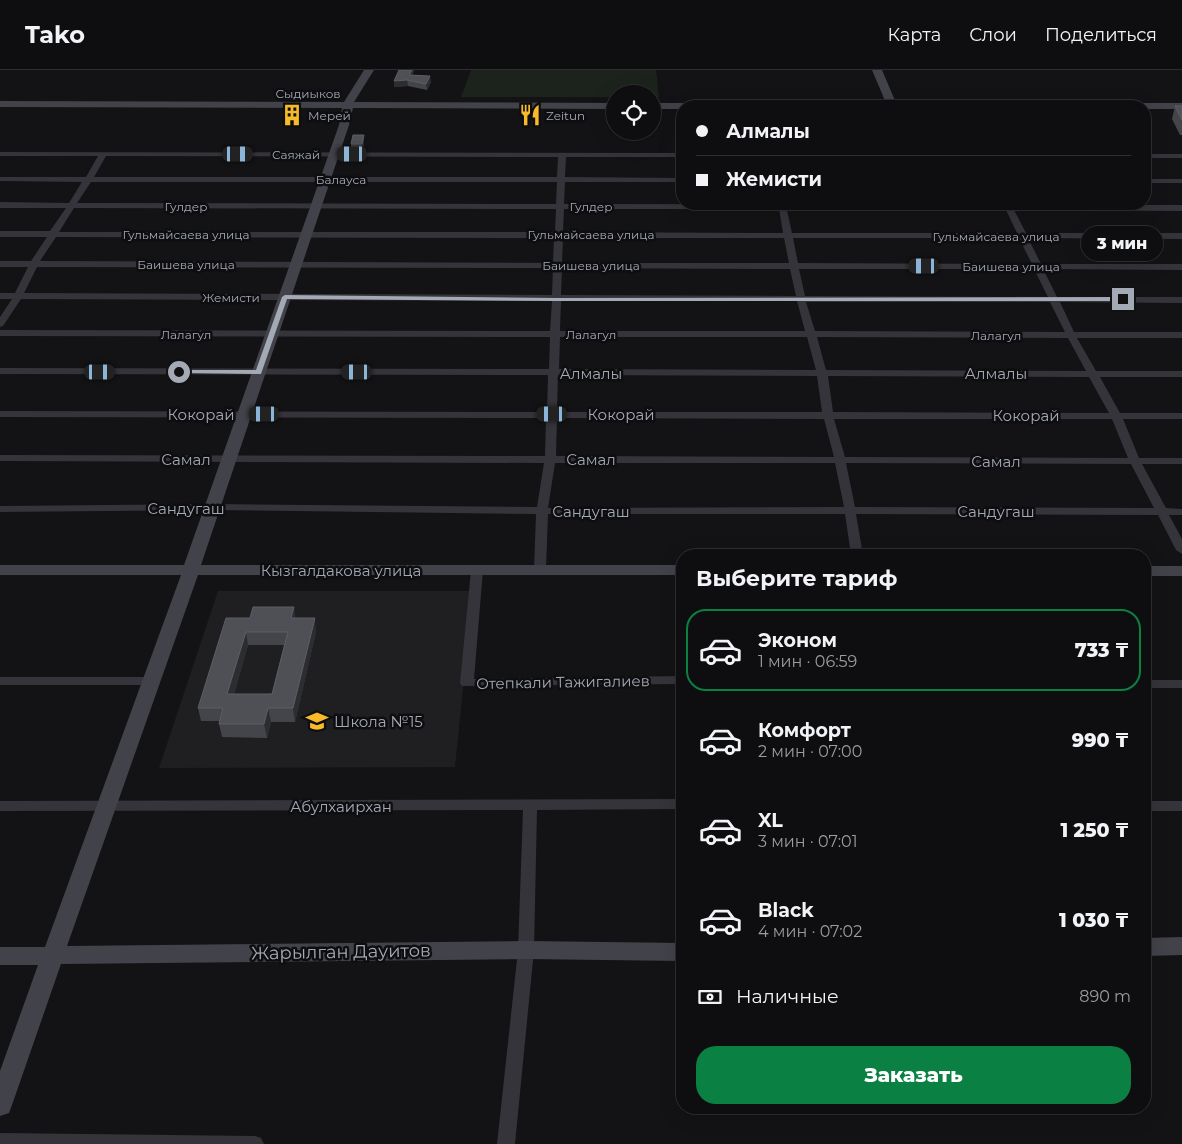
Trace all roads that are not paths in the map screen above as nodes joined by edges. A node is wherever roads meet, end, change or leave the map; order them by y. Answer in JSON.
{"nodes":[{"id":1,"x":369,"y":70,"type":"edge"},
{"id":2,"x":379,"y":70,"type":"edge"},
{"id":3,"x":878,"y":70,"type":"edge"},
{"id":4,"x":890,"y":100,"type":"edge"},
{"id":5,"x":0,"y":104,"type":"edge"},
{"id":6,"x":352,"y":105,"type":"junction"},
{"id":7,"x":606,"y":106,"type":"edge"},
{"id":8,"x":661,"y":106,"type":"edge"},
{"id":9,"x":676,"y":106,"type":"edge"},
{"id":10,"x":1151,"y":106,"type":"edge"},
{"id":11,"x":1182,"y":106,"type":"edge"},
{"id":12,"x":0,"y":154,"type":"edge"},
{"id":13,"x":104,"y":154,"type":"junction"},
{"id":14,"x":334,"y":154,"type":"junction"},
{"id":15,"x":562,"y":154,"type":"junction"},
{"id":16,"x":676,"y":155,"type":"edge"},
{"id":17,"x":1151,"y":156,"type":"edge"},
{"id":18,"x":1182,"y":156,"type":"edge"},
{"id":19,"x":0,"y":179,"type":"edge"},
{"id":20,"x":88,"y":179,"type":"junction"},
{"id":21,"x":325,"y":180,"type":"junction"},
{"id":22,"x":561,"y":180,"type":"junction"},
{"id":23,"x":676,"y":180,"type":"edge"},
{"id":24,"x":1151,"y":181,"type":"edge"},
{"id":25,"x":1182,"y":181,"type":"edge"},
{"id":26,"x":0,"y":205,"type":"edge"},
{"id":27,"x":73,"y":205,"type":"junction"},
{"id":28,"x":676,"y":205,"type":"edge"},
{"id":29,"x":316,"y":206,"type":"junction"},
{"id":30,"x":559,"y":206,"type":"junction"},
{"id":31,"x":1151,"y":208,"type":"edge"},
{"id":32,"x":1182,"y":208,"type":"edge"},
{"id":33,"x":783,"y":210,"type":"edge"},
{"id":34,"x":1010,"y":210,"type":"edge"},
{"id":35,"x":0,"y":234,"type":"edge"},
{"id":36,"x":54,"y":234,"type":"junction"},
{"id":37,"x":306,"y":234,"type":"junction"},
{"id":38,"x":560,"y":234,"type":"junction"},
{"id":39,"x":789,"y":235,"type":"junction"},
{"id":40,"x":1024,"y":236,"type":"junction"},
{"id":41,"x":1182,"y":236,"type":"edge"},
{"id":42,"x":0,"y":264,"type":"edge"},
{"id":43,"x":34,"y":264,"type":"junction"},
{"id":44,"x":296,"y":265,"type":"junction"},
{"id":45,"x":559,"y":265,"type":"junction"},
{"id":46,"x":794,"y":266,"type":"junction"},
{"id":47,"x":1037,"y":266,"type":"junction"},
{"id":48,"x":1182,"y":267,"type":"edge"},
{"id":49,"x":0,"y":296,"type":"edge"},
{"id":50,"x":18,"y":296,"type":"junction"},
{"id":51,"x":285,"y":297,"type":"junction"},
{"id":52,"x":557,"y":299,"type":"junction"},
{"id":53,"x":801,"y":299,"type":"junction"},
{"id":54,"x":1053,"y":299,"type":"junction"},
{"id":55,"x":1182,"y":300,"type":"edge"},
{"id":56,"x":0,"y":324,"type":"edge"},
{"id":57,"x":0,"y":333,"type":"edge"},
{"id":58,"x":272,"y":334,"type":"junction"},
{"id":59,"x":556,"y":334,"type":"junction"},
{"id":60,"x":812,"y":334,"type":"junction"},
{"id":61,"x":1071,"y":335,"type":"junction"},
{"id":62,"x":1182,"y":335,"type":"edge"},
{"id":63,"x":0,"y":371,"type":"edge"},
{"id":64,"x":259,"y":372,"type":"junction"},
{"id":65,"x":554,"y":373,"type":"junction"},
{"id":66,"x":822,"y":373,"type":"junction"},
{"id":67,"x":1093,"y":374,"type":"junction"},
{"id":68,"x":1182,"y":374,"type":"edge"},
{"id":69,"x":0,"y":414,"type":"edge"},
{"id":70,"x":244,"y":414,"type":"junction"},
{"id":71,"x":552,"y":414,"type":"junction"},
{"id":72,"x":828,"y":415,"type":"junction"},
{"id":73,"x":1116,"y":416,"type":"junction"},
{"id":74,"x":1182,"y":416,"type":"edge"},
{"id":75,"x":0,"y":458,"type":"edge"},
{"id":76,"x":229,"y":459,"type":"junction"},
{"id":77,"x":550,"y":459,"type":"junction"},
{"id":78,"x":840,"y":460,"type":"junction"},
{"id":79,"x":1135,"y":461,"type":"junction"},
{"id":80,"x":1182,"y":461,"type":"edge"},
{"id":81,"x":213,"y":507,"type":"junction"},
{"id":82,"x":0,"y":509,"type":"edge"},
{"id":83,"x":850,"y":510,"type":"junction"},
{"id":84,"x":542,"y":511,"type":"junction"},
{"id":85,"x":1163,"y":512,"type":"junction"},
{"id":86,"x":1182,"y":512,"type":"edge"},
{"id":87,"x":856,"y":549,"type":"edge"},
{"id":88,"x":1182,"y":550,"type":"edge"},
{"id":89,"x":0,"y":570,"type":"edge"},
{"id":90,"x":191,"y":570,"type":"junction"},
{"id":91,"x":477,"y":570,"type":"junction"},
{"id":92,"x":540,"y":570,"type":"junction"},
{"id":93,"x":676,"y":570,"type":"edge"},
{"id":94,"x":1151,"y":571,"type":"edge"},
{"id":95,"x":1182,"y":571,"type":"edge"},
{"id":96,"x":676,"y":680,"type":"edge"},
{"id":97,"x":0,"y":681,"type":"edge"},
{"id":98,"x":150,"y":681,"type":"junction"},
{"id":99,"x":1151,"y":684,"type":"edge"},
{"id":100,"x":1182,"y":684,"type":"edge"},
{"id":101,"x":676,"y":804,"type":"edge"},
{"id":102,"x":530,"y":805,"type":"junction"},
{"id":103,"x":0,"y":806,"type":"edge"},
{"id":104,"x":1151,"y":806,"type":"edge"},
{"id":105,"x":1182,"y":806,"type":"edge"},
{"id":106,"x":105,"y":807,"type":"junction"},
{"id":107,"x":1182,"y":946,"type":"edge"},
{"id":108,"x":1151,"y":947,"type":"edge"},
{"id":109,"x":526,"y":950,"type":"junction"},
{"id":110,"x":676,"y":952,"type":"edge"},
{"id":111,"x":0,"y":956,"type":"edge"},
{"id":112,"x":53,"y":956,"type":"junction"},
{"id":113,"x":0,"y":1105,"type":"edge"},
{"id":114,"x":0,"y":1140,"type":"edge"},
{"id":115,"x":42,"y":1143,"type":"edge"},
{"id":116,"x":255,"y":1144,"type":"edge"},
{"id":117,"x":506,"y":1144,"type":"edge"}],
"edges":[{"from":1,"to":6,"type":"street"},
{"from":2,"to":6,"type":"street"},
{"from":3,"to":4,"type":"street"},
{"from":5,"to":6,"type":"street","name":"Сыдиыков"},
{"from":6,"to":7,"type":"street","name":"Сыдиыков"},
{"from":6,"to":14,"type":"street"},
{"from":8,"to":9,"type":"street"},
{"from":10,"to":11,"type":"street"},
{"from":12,"to":13,"type":"street","name":"Саяжай"},
{"from":13,"to":14,"type":"street","name":"Саяжай"},
{"from":13,"to":20,"type":"street"},
{"from":14,"to":15,"type":"street","name":"Саяжай"},
{"from":14,"to":21,"type":"street"},
{"from":15,"to":16,"type":"street","name":"Саяжай"},
{"from":15,"to":22,"type":"street"},
{"from":17,"to":18,"type":"street"},
{"from":19,"to":20,"type":"street","name":"Балауса"},
{"from":20,"to":21,"type":"street","name":"Балауса"},
{"from":20,"to":27,"type":"street"},
{"from":21,"to":22,"type":"street","name":"Балауса"},
{"from":21,"to":29,"type":"street"},
{"from":22,"to":23,"type":"street","name":"Балауса"},
{"from":22,"to":30,"type":"street"},
{"from":24,"to":25,"type":"street"},
{"from":26,"to":27,"type":"street","name":"Гулдер"},
{"from":27,"to":29,"type":"street","name":"Гулдер"},
{"from":27,"to":36,"type":"street"},
{"from":28,"to":30,"type":"street","name":"Гулдер"},
{"from":29,"to":30,"type":"street","name":"Гулдер"},
{"from":29,"to":37,"type":"street"},
{"from":30,"to":38,"type":"street"},
{"from":31,"to":32,"type":"street","name":"Гулдер"},
{"from":33,"to":39,"type":"street"},
{"from":34,"to":40,"type":"street"},
{"from":35,"to":36,"type":"street","name":"Гульмайсаева улица"},
{"from":36,"to":37,"type":"street","name":"Гульмайсаева улица"},
{"from":36,"to":43,"type":"street"},
{"from":37,"to":38,"type":"street","name":"Гульмайсаева улица"},
{"from":37,"to":44,"type":"street"},
{"from":38,"to":39,"type":"street","name":"Гульмайсаева улица"},
{"from":38,"to":45,"type":"street"},
{"from":39,"to":40,"type":"street","name":"Гульмайсаева улица"},
{"from":39,"to":46,"type":"street"},
{"from":40,"to":41,"type":"street","name":"Гульмайсаева улица"},
{"from":40,"to":47,"type":"street"},
{"from":42,"to":43,"type":"street","name":"Баишева улица"},
{"from":43,"to":44,"type":"street","name":"Баишева улица"},
{"from":43,"to":50,"type":"street"},
{"from":44,"to":45,"type":"street","name":"Баишева улица"},
{"from":44,"to":51,"type":"street"},
{"from":45,"to":46,"type":"street","name":"Баишева улица"},
{"from":45,"to":52,"type":"street"},
{"from":46,"to":47,"type":"street","name":"Баишева улица"},
{"from":46,"to":53,"type":"street"},
{"from":47,"to":48,"type":"street","name":"Баишева улица"},
{"from":47,"to":54,"type":"street"},
{"from":49,"to":50,"type":"street","name":"Жемисти"},
{"from":50,"to":51,"type":"street","name":"Жемисти"},
{"from":50,"to":56,"type":"street"},
{"from":51,"to":52,"type":"street","name":"Жемисти"},
{"from":51,"to":58,"type":"street"},
{"from":52,"to":53,"type":"street","name":"Жемисти"},
{"from":52,"to":59,"type":"street"},
{"from":53,"to":54,"type":"street","name":"Жемисти"},
{"from":53,"to":60,"type":"street"},
{"from":54,"to":55,"type":"street","name":"Жемисти"},
{"from":54,"to":61,"type":"street"},
{"from":57,"to":58,"type":"street","name":"Лалагул"},
{"from":58,"to":59,"type":"street","name":"Лалагул"},
{"from":58,"to":64,"type":"street"},
{"from":59,"to":60,"type":"street","name":"Лалагул"},
{"from":59,"to":65,"type":"street"},
{"from":60,"to":61,"type":"street","name":"Лалагул"},
{"from":60,"to":66,"type":"street"},
{"from":61,"to":62,"type":"street","name":"Лалагул"},
{"from":61,"to":67,"type":"street"},
{"from":63,"to":64,"type":"street","name":"Алмалы"},
{"from":64,"to":65,"type":"street","name":"Алмалы"},
{"from":64,"to":70,"type":"street"},
{"from":65,"to":66,"type":"street","name":"Алмалы"},
{"from":65,"to":71,"type":"street"},
{"from":66,"to":67,"type":"street","name":"Алмалы"},
{"from":66,"to":72,"type":"street"},
{"from":67,"to":68,"type":"street","name":"Алмалы"},
{"from":67,"to":73,"type":"street"},
{"from":69,"to":70,"type":"street","name":"Кокорай"},
{"from":70,"to":71,"type":"street","name":"Кокорай"},
{"from":70,"to":76,"type":"street"},
{"from":71,"to":72,"type":"street","name":"Кокорай"},
{"from":71,"to":77,"type":"street"},
{"from":72,"to":73,"type":"street","name":"Кокорай"},
{"from":72,"to":78,"type":"street"},
{"from":73,"to":74,"type":"street","name":"Кокорай"},
{"from":73,"to":79,"type":"street"},
{"from":75,"to":76,"type":"street","name":"Самал"},
{"from":76,"to":77,"type":"street","name":"Самал"},
{"from":76,"to":81,"type":"street"},
{"from":77,"to":78,"type":"street","name":"Самал"},
{"from":77,"to":84,"type":"street"},
{"from":78,"to":79,"type":"street","name":"Самал"},
{"from":78,"to":83,"type":"street"},
{"from":79,"to":80,"type":"street","name":"Самал"},
{"from":79,"to":85,"type":"street"},
{"from":81,"to":82,"type":"street","name":"Сандугаш"},
{"from":81,"to":84,"type":"street","name":"Сандугаш"},
{"from":81,"to":90,"type":"street"},
{"from":83,"to":84,"type":"street","name":"Сандугаш"},
{"from":83,"to":85,"type":"street","name":"Сандугаш"},
{"from":83,"to":87,"type":"street"},
{"from":84,"to":92,"type":"street"},
{"from":85,"to":86,"type":"street","name":"Сандугаш"},
{"from":85,"to":88,"type":"street"},
{"from":89,"to":90,"type":"street","name":"Кызгалдакова улица"},
{"from":90,"to":91,"type":"street","name":"Кызгалдакова улица"},
{"from":90,"to":98,"type":"street"},
{"from":91,"to":92,"type":"street","name":"Кызгалдакова улица"},
{"from":91,"to":96,"type":"street","name":"Отепкали Тажигалиев"},
{"from":92,"to":93,"type":"street","name":"Кызгалдакова улица"},
{"from":94,"to":95,"type":"street"},
{"from":97,"to":98,"type":"street"},
{"from":98,"to":106,"type":"street"},
{"from":99,"to":100,"type":"street"},
{"from":101,"to":102,"type":"street","name":"Абулхаирхан"},
{"from":102,"to":106,"type":"street","name":"Абулхаирхан"},
{"from":102,"to":109,"type":"street"},
{"from":103,"to":106,"type":"street","name":"Абулхаирхан"},
{"from":104,"to":105,"type":"street"},
{"from":106,"to":112,"type":"street"},
{"from":107,"to":108,"type":"street"},
{"from":109,"to":110,"type":"street","name":"Жарылган Дауитов"},
{"from":109,"to":112,"type":"street","name":"Жарылган Дауитов"},
{"from":109,"to":117,"type":"street"},
{"from":111,"to":112,"type":"street","name":"Жарылган Дауитов"},
{"from":112,"to":113,"type":"street"},
{"from":114,"to":115,"type":"street"},
{"from":115,"to":116,"type":"street"}]}
